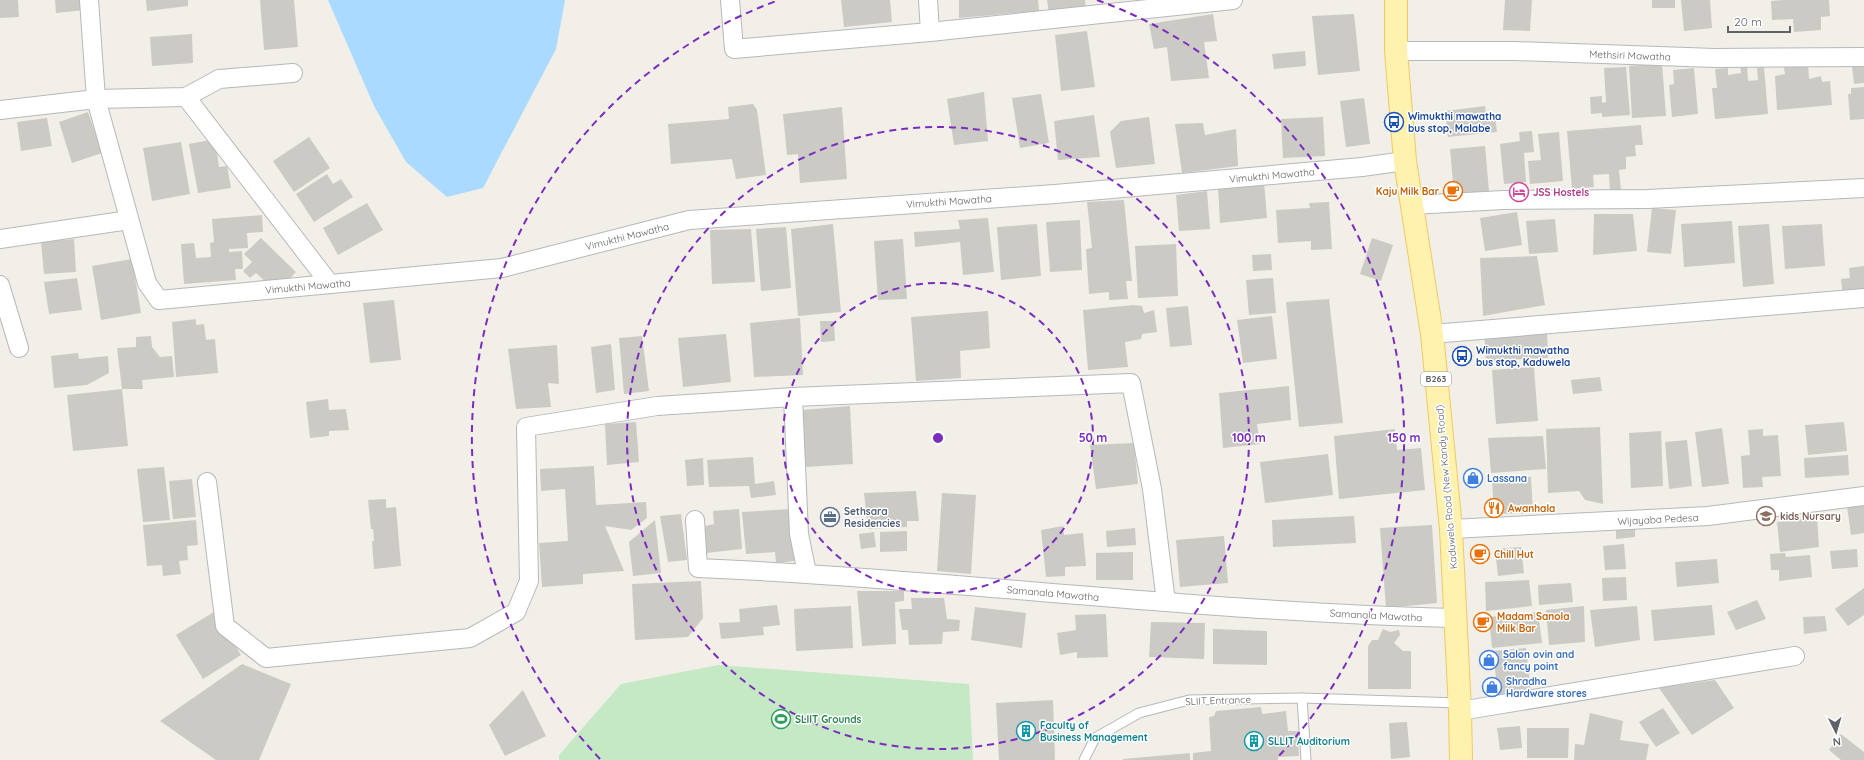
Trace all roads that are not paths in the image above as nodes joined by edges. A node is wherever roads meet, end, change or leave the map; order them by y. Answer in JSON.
{"nodes":[{"id":1,"x":89,"y":0,"type":"edge"},
{"id":2,"x":730,"y":0,"type":"edge"},
{"id":3,"x":928,"y":0,"type":"edge"},
{"id":4,"x":1233,"y":0,"type":"edge"},
{"id":5,"x":1396,"y":0,"type":"edge"},
{"id":6,"x":930,"y":32,"type":"junction"},
{"id":7,"x":1396,"y":51,"type":"junction"},
{"id":8,"x":1864,"y":57,"type":"edge"},
{"id":9,"x":293,"y":73,"type":"dead end"},
{"id":10,"x":186,"y":97,"type":"junction"},
{"id":11,"x":96,"y":99,"type":"junction"},
{"id":12,"x":0,"y":110,"type":"edge"},
{"id":13,"x":1405,"y":161,"type":"junction"},
{"id":14,"x":1864,"y":188,"type":"edge"},
{"id":15,"x":1412,"y":205,"type":"junction"},
{"id":16,"x":129,"y":220,"type":"junction"},
{"id":17,"x":0,"y":239,"type":"edge"},
{"id":18,"x":330,"y":284,"type":"junction"},
{"id":19,"x":0,"y":285,"type":"edge"},
{"id":20,"x":1864,"y":298,"type":"edge"},
{"id":21,"x":1432,"y":334,"type":"junction"},
{"id":22,"x":19,"y":348,"type":"dead end"},
{"id":23,"x":793,"y":396,"type":"junction"},
{"id":24,"x":207,"y":482,"type":"dead end"},
{"id":25,"x":1864,"y":496,"type":"edge"},
{"id":26,"x":695,"y":520,"type":"dead end"},
{"id":27,"x":1451,"y":529,"type":"junction"},
{"id":28,"x":807,"y":573,"type":"junction"},
{"id":29,"x":1166,"y":602,"type":"junction"},
{"id":30,"x":1456,"y":618,"type":"junction"},
{"id":31,"x":1795,"y":656,"type":"dead end"},
{"id":32,"x":1302,"y":698,"type":"junction"},
{"id":33,"x":1460,"y":707,"type":"junction"},
{"id":34,"x":1084,"y":760,"type":"edge"},
{"id":35,"x":1306,"y":760,"type":"edge"},
{"id":36,"x":1461,"y":760,"type":"edge"}],
"edges":[{"from":1,"to":11,"type":"street","name":"Vimukthi Mawatha"},
{"from":2,"to":6,"type":"street"},
{"from":3,"to":6,"type":"street"},
{"from":4,"to":6,"type":"street"},
{"from":5,"to":7,"type":"main road","name":"Kaduwela Road (New Kandy Road)","number":"B263"},
{"from":7,"to":8,"type":"street","name":"Methsiri Mawatha"},
{"from":7,"to":13,"type":"main road","name":"Kaduwela Road (New Kandy Road)","number":"B263"},
{"from":9,"to":10,"type":"street"},
{"from":10,"to":11,"type":"street"},
{"from":10,"to":18,"type":"street"},
{"from":11,"to":12,"type":"street"},
{"from":11,"to":16,"type":"street","name":"Vimukthi Mawatha"},
{"from":13,"to":15,"type":"main road","name":"Kaduwela Road (New Kandy Road)","number":"B263"},
{"from":13,"to":18,"type":"street","name":"Vimukthi Mawatha"},
{"from":14,"to":15,"type":"street"},
{"from":15,"to":21,"type":"main road","name":"Kaduwela Road (New Kandy Road)","number":"B263"},
{"from":16,"to":17,"type":"street"},
{"from":16,"to":18,"type":"street","name":"Vimukthi Mawatha"},
{"from":19,"to":22,"type":"street"},
{"from":20,"to":21,"type":"street"},
{"from":21,"to":27,"type":"main road","name":"Kaduwela Road (New Kandy Road)","number":"B263"},
{"from":23,"to":24,"type":"street"},
{"from":23,"to":28,"type":"street"},
{"from":23,"to":29,"type":"street"},
{"from":25,"to":27,"type":"street","name":"Wijayaba Pedesa"},
{"from":26,"to":28,"type":"street","name":"Samanala Mawatha"},
{"from":27,"to":30,"type":"main road","name":"Kaduwela Road (New Kandy Road)","number":"B263"},
{"from":28,"to":29,"type":"street","name":"Samanala Mawatha"},
{"from":29,"to":30,"type":"street","name":"Samanala Mawatha"},
{"from":30,"to":33,"type":"main road","name":"Kaduwela Road (New Kandy Road)","number":"B263"},
{"from":31,"to":33,"type":"street"},
{"from":32,"to":33,"type":"lane","name":"SLIIT Entrance"},
{"from":32,"to":34,"type":"lane","name":"SLIIT Entrance"},
{"from":32,"to":35,"type":"lane"},
{"from":33,"to":36,"type":"main road","name":"Kaduwela Road (New Kandy Road)","number":"B263"}]}
